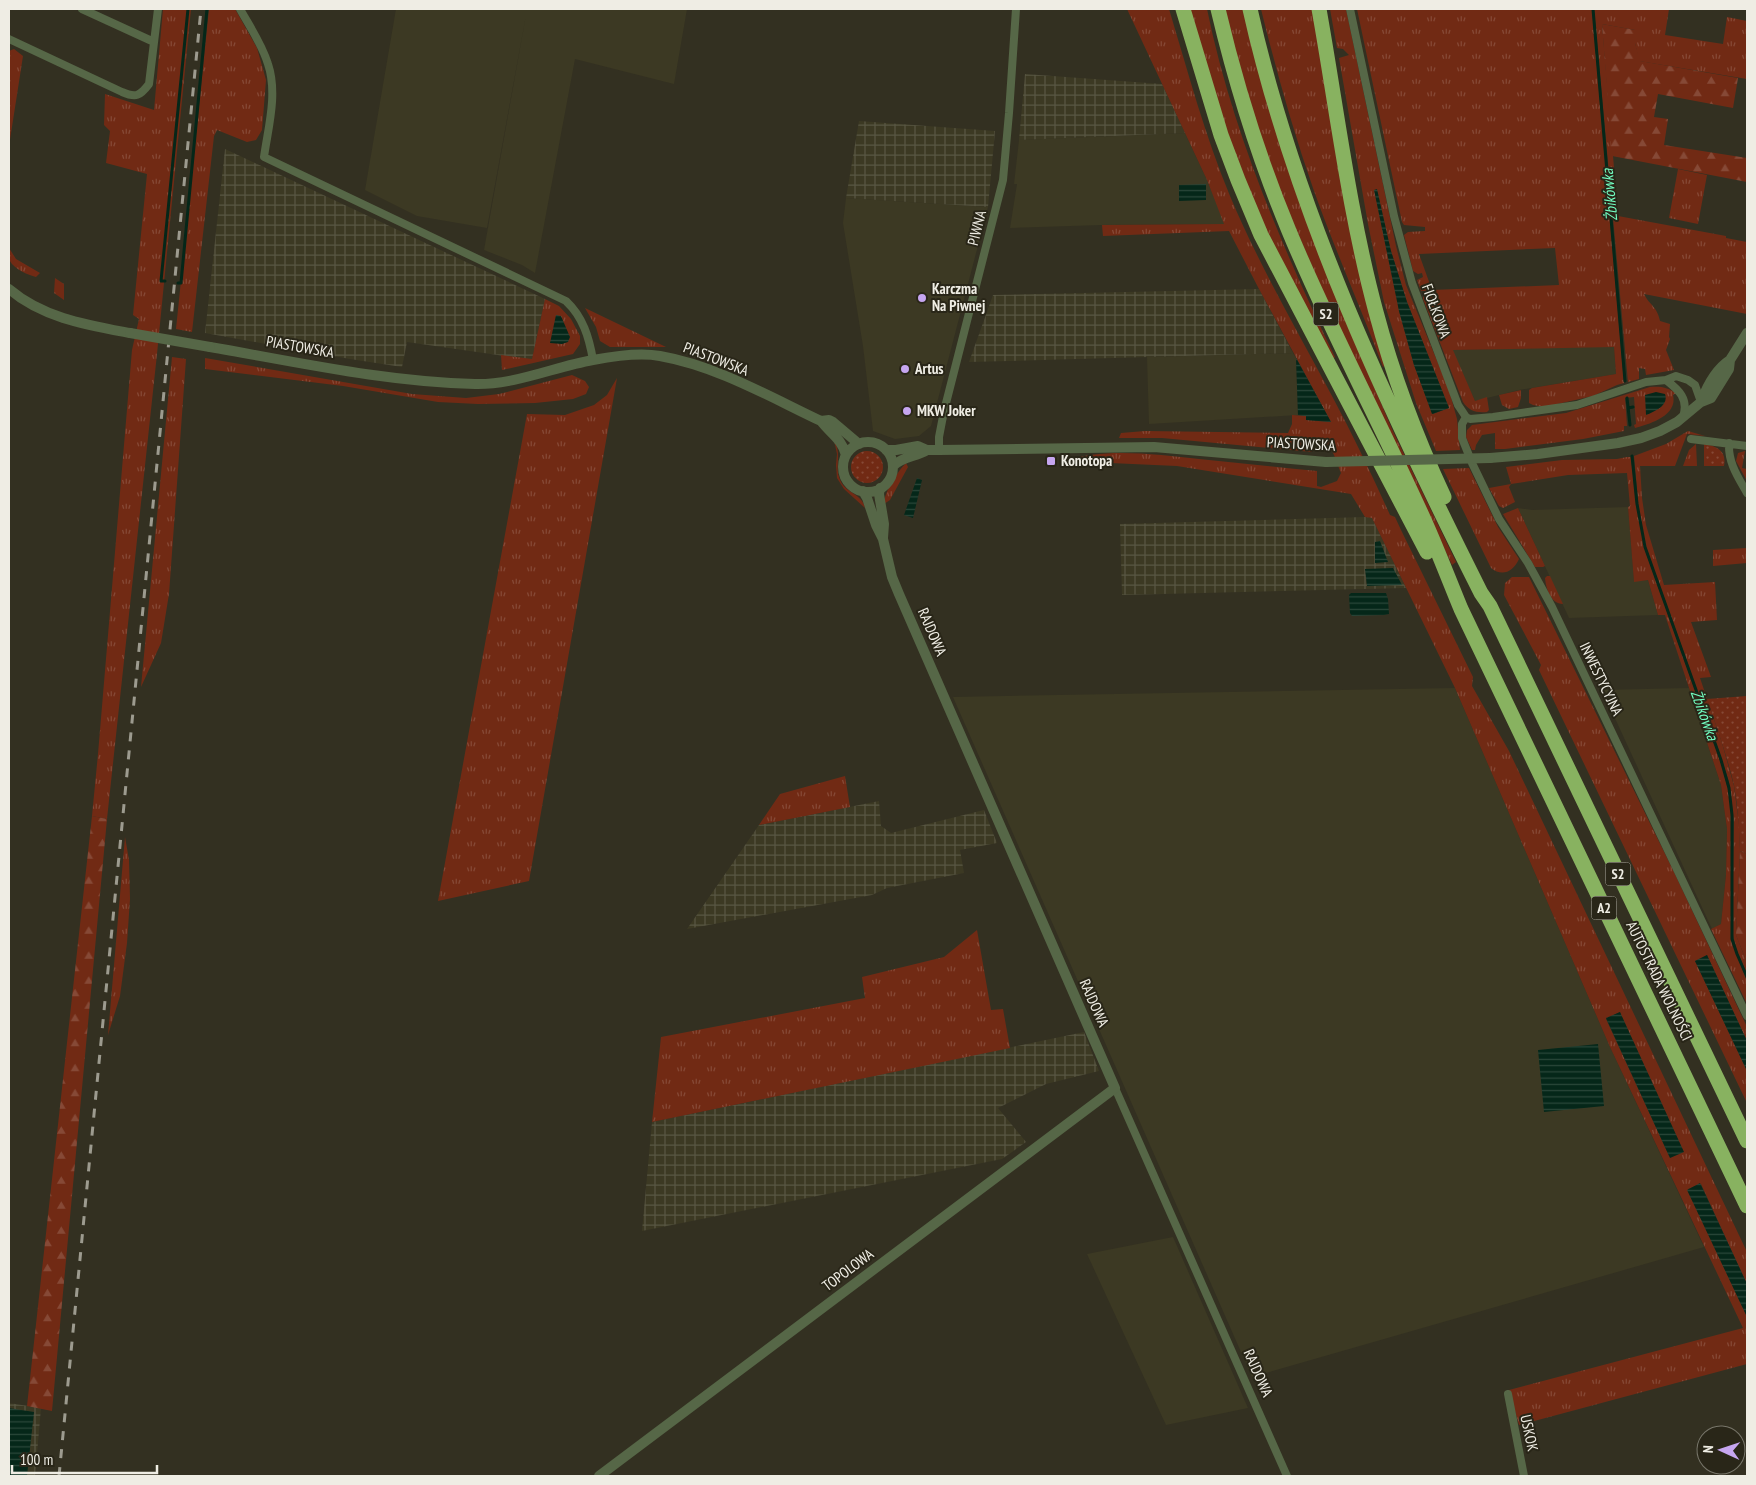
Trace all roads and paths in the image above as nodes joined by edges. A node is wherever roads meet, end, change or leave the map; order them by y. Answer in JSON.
{"nodes":[{"id":1,"x":82,"y":9,"type":"edge"},
{"id":2,"x":158,"y":9,"type":"edge"},
{"id":3,"x":240,"y":9,"type":"edge"},
{"id":4,"x":1016,"y":9,"type":"edge"},
{"id":5,"x":1183,"y":9,"type":"edge"},
{"id":6,"x":1218,"y":9,"type":"edge"},
{"id":7,"x":1250,"y":9,"type":"edge"},
{"id":8,"x":1319,"y":9,"type":"edge"},
{"id":9,"x":1350,"y":9,"type":"edge"},
{"id":10,"x":9,"y":39,"type":"edge"},
{"id":11,"x":154,"y":42,"type":"junction"},
{"id":12,"x":9,"y":289,"type":"edge"},
{"id":13,"x":1747,"y":333,"type":"edge"},
{"id":14,"x":593,"y":360,"type":"junction"},
{"id":15,"x":1666,"y":380,"type":"junction"},
{"id":16,"x":1701,"y":402,"type":"junction"},
{"id":17,"x":1466,"y":417,"type":"junction"},
{"id":18,"x":1683,"y":417,"type":"junction"},
{"id":19,"x":821,"y":421,"type":"junction"},
{"id":20,"x":1690,"y":439,"type":"dead end"},
{"id":21,"x":859,"y":444,"type":"junction"},
{"id":22,"x":1729,"y":444,"type":"junction"},
{"id":23,"x":1747,"y":446,"type":"edge"},
{"id":24,"x":886,"y":450,"type":"junction"},
{"id":25,"x":927,"y":450,"type":"junction"},
{"id":26,"x":939,"y":450,"type":"junction"},
{"id":27,"x":846,"y":454,"type":"junction"},
{"id":28,"x":893,"y":466,"type":"junction"},
{"id":29,"x":880,"y":488,"type":"junction"},
{"id":30,"x":863,"y":491,"type":"junction"},
{"id":31,"x":1747,"y":493,"type":"edge"},
{"id":32,"x":882,"y":538,"type":"junction"},
{"id":33,"x":1490,"y":606,"type":"junction"},
{"id":34,"x":1461,"y":609,"type":"junction"},
{"id":35,"x":1747,"y":1016,"type":"edge"},
{"id":36,"x":1115,"y":1088,"type":"junction"},
{"id":37,"x":1747,"y":1141,"type":"edge"},
{"id":38,"x":1747,"y":1206,"type":"edge"},
{"id":39,"x":1508,"y":1394,"type":"dead end"},
{"id":40,"x":599,"y":1476,"type":"edge"},
{"id":41,"x":1287,"y":1476,"type":"edge"},
{"id":42,"x":1524,"y":1476,"type":"edge"}],
"edges":[{"from":1,"to":11,"type":"street"},
{"from":2,"to":11,"type":"street"},
{"from":3,"to":14,"type":"street"},
{"from":4,"to":26,"type":"street","name":"PIWNA"},
{"from":5,"to":34,"type":"highway"},
{"from":6,"to":34,"type":"highway","number":"S2"},
{"from":7,"to":33,"type":"highway","number":"S2"},
{"from":8,"to":33,"type":"highway"},
{"from":9,"to":17,"type":"street","name":"FIOŁKOWA"},
{"from":10,"to":11,"type":"street"},
{"from":12,"to":14,"type":"street","name":"PIASTOWSKA","bridge":true},
{"from":13,"to":16,"type":"street","name":"PIASTOWSKA"},
{"from":14,"to":19,"type":"street","name":"PIASTOWSKA"},
{"from":15,"to":16,"type":"street"},
{"from":15,"to":17,"type":"street"},
{"from":15,"to":18,"type":"street"},
{"from":16,"to":18,"type":"street","name":"PIASTOWSKA"},
{"from":17,"to":35,"type":"street","name":"INWESTYCYJNA"},
{"from":18,"to":26,"type":"street","name":"PIASTOWSKA","bridge":true},
{"from":19,"to":21,"type":"street","name":"PIASTOWSKA"},
{"from":19,"to":27,"type":"street","name":"PIASTOWSKA"},
{"from":20,"to":22,"type":"street"},
{"from":21,"to":24,"type":"street"},
{"from":21,"to":27,"type":"street"},
{"from":22,"to":23,"type":"street"},
{"from":22,"to":31,"type":"street"},
{"from":24,"to":25,"type":"street","name":"PIASTOWSKA"},
{"from":24,"to":28,"type":"street"},
{"from":25,"to":26,"type":"street","name":"PIASTOWSKA"},
{"from":25,"to":28,"type":"street","name":"PIASTOWSKA"},
{"from":27,"to":30,"type":"street"},
{"from":28,"to":29,"type":"street"},
{"from":29,"to":30,"type":"street"},
{"from":29,"to":32,"type":"street","name":"RAJDOWA"},
{"from":30,"to":32,"type":"street","name":"RAJDOWA"},
{"from":32,"to":36,"type":"street","name":"RAJDOWA"},
{"from":33,"to":37,"type":"highway","number":"S2"},
{"from":34,"to":38,"type":"highway","name":"AUTOSTRADA WOLNOŚCI","number":"A2"},
{"from":36,"to":40,"type":"street","name":"TOPOLOWA"},
{"from":36,"to":41,"type":"street","name":"RAJDOWA"},
{"from":39,"to":42,"type":"street","name":"USKOK"}]}
